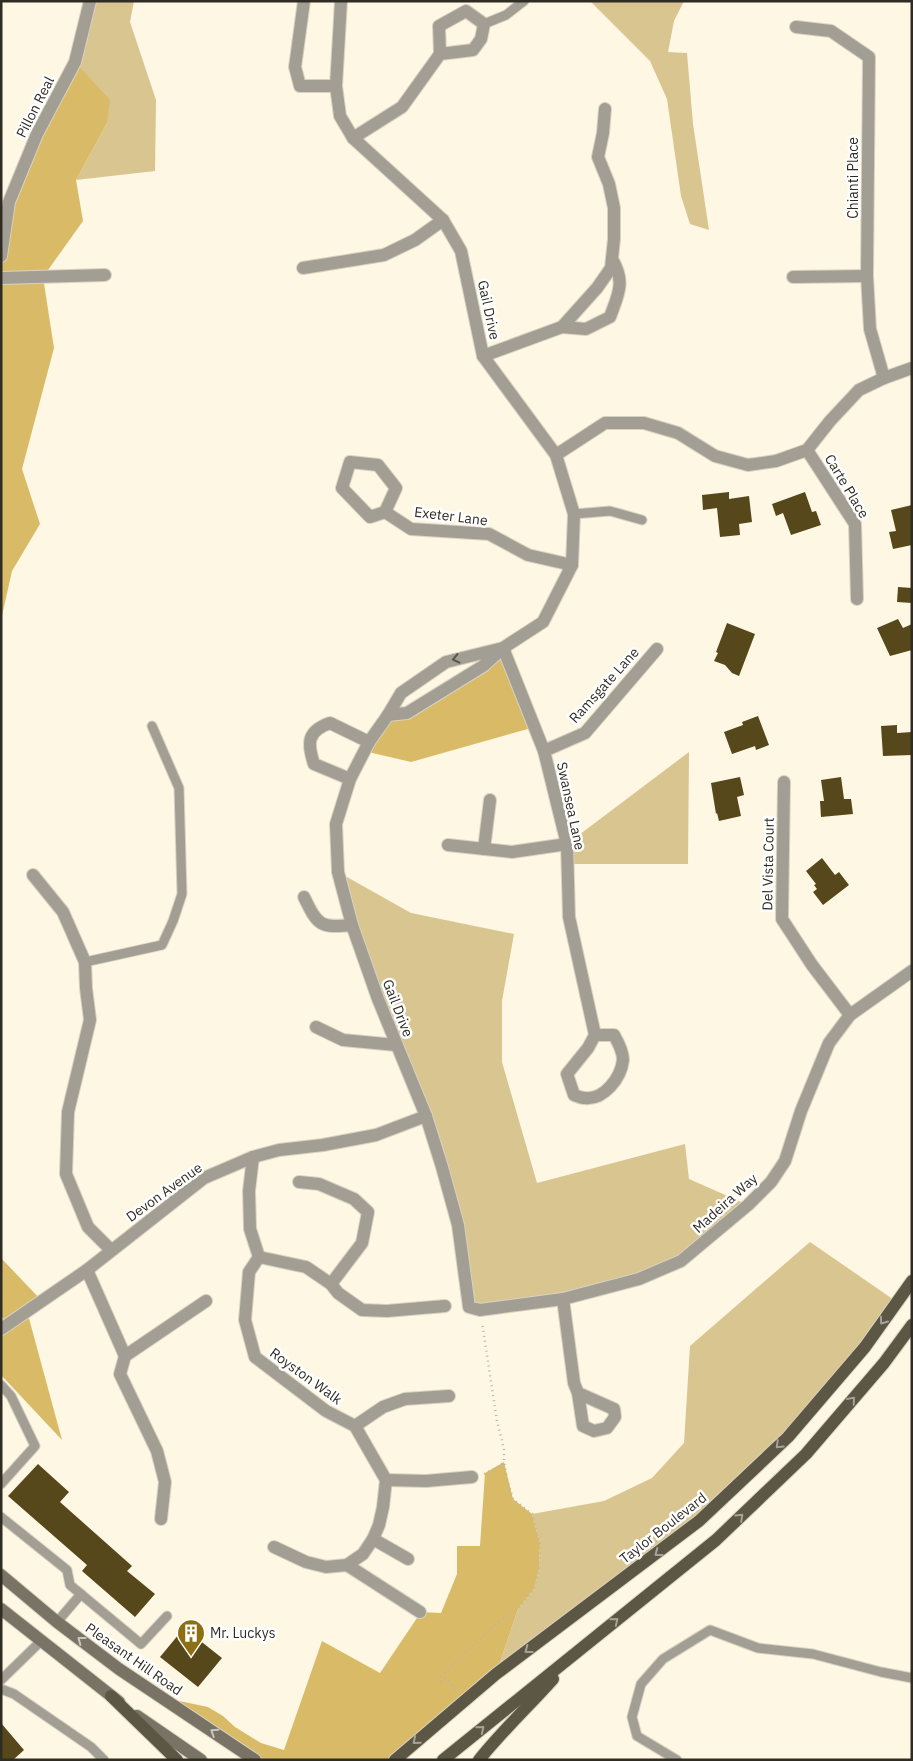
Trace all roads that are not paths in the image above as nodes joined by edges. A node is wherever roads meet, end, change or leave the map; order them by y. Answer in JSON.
{"nodes":[{"id":1,"x":90,"y":1,"type":"edge"},
{"id":2,"x":304,"y":1,"type":"edge"},
{"id":3,"x":341,"y":1,"type":"edge"},
{"id":4,"x":524,"y":1,"type":"edge"},
{"id":5,"x":484,"y":24,"type":"junction"},
{"id":6,"x":796,"y":27,"type":"dead end"},
{"id":7,"x":440,"y":54,"type":"junction"},
{"id":8,"x":336,"y":86,"type":"junction"},
{"id":9,"x":605,"y":109,"type":"dead end"},
{"id":10,"x":353,"y":138,"type":"junction"},
{"id":11,"x":443,"y":220,"type":"junction"},
{"id":12,"x":1,"y":256,"type":"edge"},
{"id":13,"x":612,"y":259,"type":"junction"},
{"id":14,"x":303,"y":268,"type":"dead end"},
{"id":15,"x":105,"y":275,"type":"dead end"},
{"id":16,"x":867,"y":276,"type":"junction"},
{"id":17,"x":1,"y":278,"type":"edge"},
{"id":18,"x":793,"y":278,"type":"dead end"},
{"id":19,"x":562,"y":327,"type":"junction"},
{"id":20,"x":483,"y":356,"type":"junction"},
{"id":21,"x":912,"y":368,"type":"edge"},
{"id":22,"x":884,"y":378,"type":"junction"},
{"id":23,"x":807,"y":450,"type":"junction"},
{"id":24,"x":556,"y":455,"type":"junction"},
{"id":25,"x":386,"y":512,"type":"junction"},
{"id":26,"x":574,"y":514,"type":"junction"},
{"id":27,"x":642,"y":520,"type":"dead end"},
{"id":28,"x":572,"y":565,"type":"junction"},
{"id":29,"x":857,"y":599,"type":"dead end"},
{"id":30,"x":504,"y":648,"type":"junction"},
{"id":31,"x":657,"y":649,"type":"dead end"},
{"id":32,"x":388,"y":715,"type":"junction"},
{"id":33,"x":152,"y":726,"type":"dead end"},
{"id":34,"x":369,"y":742,"type":"junction"},
{"id":35,"x":544,"y":751,"type":"junction"},
{"id":36,"x":350,"y":779,"type":"junction"},
{"id":37,"x":784,"y":782,"type":"dead end"},
{"id":38,"x":490,"y":800,"type":"dead end"},
{"id":39,"x":567,"y":844,"type":"junction"},
{"id":40,"x":448,"y":845,"type":"dead end"},
{"id":41,"x":484,"y":849,"type":"junction"},
{"id":42,"x":33,"y":875,"type":"dead end"},
{"id":43,"x":304,"y":897,"type":"dead end"},
{"id":44,"x":352,"y":925,"type":"junction"},
{"id":45,"x":85,"y":962,"type":"junction"},
{"id":46,"x":912,"y":971,"type":"edge"},
{"id":47,"x":850,"y":1015,"type":"junction"},
{"id":48,"x":316,"y":1027,"type":"dead end"},
{"id":49,"x":595,"y":1035,"type":"junction"},
{"id":50,"x":396,"y":1045,"type":"junction"},
{"id":51,"x":426,"y":1116,"type":"junction"},
{"id":52,"x":253,"y":1157,"type":"junction"},
{"id":53,"x":299,"y":1182,"type":"dead end"},
{"id":54,"x":110,"y":1250,"type":"junction"},
{"id":55,"x":258,"y":1257,"type":"junction"},
{"id":56,"x":87,"y":1270,"type":"junction"},
{"id":57,"x":912,"y":1281,"type":"edge"},
{"id":58,"x":331,"y":1284,"type":"junction"},
{"id":59,"x":563,"y":1299,"type":"junction"},
{"id":60,"x":206,"y":1301,"type":"dead end"},
{"id":61,"x":445,"y":1306,"type":"dead end"},
{"id":62,"x":480,"y":1310,"type":"joint"},
{"id":63,"x":912,"y":1326,"type":"edge"},
{"id":64,"x":1,"y":1329,"type":"edge"},
{"id":65,"x":125,"y":1356,"type":"junction"},
{"id":66,"x":1,"y":1385,"type":"edge"},
{"id":67,"x":578,"y":1394,"type":"dead end"},
{"id":68,"x":449,"y":1396,"type":"dead end"},
{"id":69,"x":355,"y":1426,"type":"junction"},
{"id":70,"x":472,"y":1477,"type":"road end"},
{"id":71,"x":386,"y":1480,"type":"junction"},
{"id":72,"x":1,"y":1484,"type":"edge"},
{"id":73,"x":1,"y":1517,"type":"edge"},
{"id":74,"x":161,"y":1519,"type":"dead end"},
{"id":75,"x":373,"y":1539,"type":"junction"},
{"id":76,"x":274,"y":1547,"type":"dead end"},
{"id":77,"x":408,"y":1559,"type":"dead end"},
{"id":78,"x":347,"y":1565,"type":"junction"},
{"id":79,"x":1,"y":1575,"type":"edge"},
{"id":80,"x":81,"y":1594,"type":"junction"},
{"id":81,"x":1,"y":1609,"type":"edge"},
{"id":82,"x":420,"y":1612,"type":"dead end"},
{"id":83,"x":166,"y":1616,"type":"dead end"},
{"id":84,"x":57,"y":1622,"type":"junction"},
{"id":85,"x":41,"y":1641,"type":"junction"},
{"id":86,"x":577,"y":1652,"type":"junction"},
{"id":87,"x":912,"y":1678,"type":"edge"},
{"id":88,"x":1,"y":1680,"type":"edge"},
{"id":89,"x":1,"y":1689,"type":"edge"},
{"id":90,"x":110,"y":1696,"type":"junction"},
{"id":91,"x":104,"y":1760,"type":"edge"},
{"id":92,"x":177,"y":1760,"type":"edge"},
{"id":93,"x":201,"y":1760,"type":"edge"},
{"id":94,"x":255,"y":1760,"type":"edge"},
{"id":95,"x":395,"y":1760,"type":"edge"},
{"id":96,"x":443,"y":1760,"type":"edge"},
{"id":97,"x":479,"y":1760,"type":"edge"},
{"id":98,"x":678,"y":1760,"type":"edge"}],
"edges":[{"from":1,"to":12,"type":"street","name":"Pillon Real"},
{"from":2,"to":8,"type":"street"},
{"from":3,"to":8,"type":"street","name":"Gail Drive"},
{"from":4,"to":5,"type":"lane"},
{"from":5,"to":7,"type":"street"},
{"from":5,"to":7,"type":"street"},
{"from":6,"to":16,"type":"street","name":"Chianti Place"},
{"from":7,"to":10,"type":"street"},
{"from":8,"to":10,"type":"street","name":"Gail Drive"},
{"from":9,"to":13,"type":"street"},
{"from":10,"to":11,"type":"street","name":"Gail Drive"},
{"from":11,"to":14,"type":"street"},
{"from":11,"to":20,"type":"street","name":"Gail Drive"},
{"from":13,"to":19,"type":"street"},
{"from":13,"to":19,"type":"street"},
{"from":15,"to":17,"type":"street"},
{"from":16,"to":18,"type":"street"},
{"from":16,"to":22,"type":"street","name":"Chianti Place"},
{"from":19,"to":20,"type":"street"},
{"from":20,"to":24,"type":"street","name":"Gail Drive"},
{"from":21,"to":22,"type":"street"},
{"from":22,"to":23,"type":"street"},
{"from":23,"to":24,"type":"street"},
{"from":23,"to":29,"type":"street","name":"Carte Place"},
{"from":24,"to":26,"type":"street","name":"Gail Drive"},
{"from":25,"to":25,"type":"street"},
{"from":25,"to":28,"type":"street","name":"Exeter Lane"},
{"from":26,"to":27,"type":"lane"},
{"from":26,"to":28,"type":"street","name":"Gail Drive"},
{"from":28,"to":30,"type":"street","name":"Gail Drive"},
{"from":30,"to":32,"type":"street","name":"Gail Drive"},
{"from":30,"to":32,"type":"street","name":"Gail Drive","one_way":true},
{"from":30,"to":35,"type":"street","name":"Swansea Lane"},
{"from":31,"to":35,"type":"street","name":"Ramsgate Lane"},
{"from":32,"to":34,"type":"street","name":"Gail Drive"},
{"from":33,"to":45,"type":"lane"},
{"from":34,"to":36,"type":"street","name":"Gail Drive"},
{"from":34,"to":36,"type":"street"},
{"from":35,"to":39,"type":"street","name":"Swansea Lane"},
{"from":36,"to":44,"type":"street","name":"Gail Drive"},
{"from":37,"to":47,"type":"street","name":"Del Vista Court"},
{"from":38,"to":41,"type":"street"},
{"from":39,"to":41,"type":"street"},
{"from":39,"to":49,"type":"street","name":"Swansea Lane"},
{"from":40,"to":41,"type":"street"},
{"from":42,"to":45,"type":"street"},
{"from":43,"to":44,"type":"street"},
{"from":44,"to":50,"type":"street","name":"Gail Drive"},
{"from":45,"to":54,"type":"street"},
{"from":46,"to":47,"type":"street","name":"Madeira Way"},
{"from":47,"to":59,"type":"street","name":"Madeira Way"},
{"from":48,"to":50,"type":"street"},
{"from":49,"to":49,"type":"street"},
{"from":50,"to":51,"type":"street","name":"Gail Drive"},
{"from":51,"to":52,"type":"street","name":"Devon Avenue"},
{"from":51,"to":62,"type":"street","name":"Gail Drive"},
{"from":52,"to":54,"type":"street","name":"Devon Avenue"},
{"from":52,"to":55,"type":"street"},
{"from":53,"to":58,"type":"street"},
{"from":54,"to":56,"type":"street","name":"Devon Avenue"},
{"from":55,"to":58,"type":"street"},
{"from":55,"to":69,"type":"street","name":"Royston Walk"},
{"from":56,"to":64,"type":"street","name":"Devon Avenue"},
{"from":56,"to":65,"type":"street"},
{"from":57,"to":95,"type":"main road","name":"Taylor Boulevard","one_way":true},
{"from":58,"to":61,"type":"street"},
{"from":59,"to":62,"type":"street","name":"Madeira Way"},
{"from":59,"to":67,"type":"street"},
{"from":60,"to":65,"type":"street"},
{"from":86,"to":63,"type":"main road","one_way":true},
{"from":65,"to":74,"type":"street"},
{"from":66,"to":72,"type":"lane"},
{"from":68,"to":69,"type":"street"},
{"from":69,"to":71,"type":"street"},
{"from":70,"to":71,"type":"street"},
{"from":71,"to":75,"type":"street"},
{"from":73,"to":80,"type":"lane"},
{"from":75,"to":77,"type":"street"},
{"from":75,"to":78,"type":"street"},
{"from":76,"to":78,"type":"street"},
{"from":78,"to":82,"type":"street"},
{"from":79,"to":84,"type":"main road","name":"Pleasant Hill Road"},
{"from":80,"to":83,"type":"lane"},
{"from":80,"to":84,"type":"lane"},
{"from":81,"to":85,"type":"main road"},
{"from":94,"to":84,"type":"main road","name":"Pleasant Hill Road","one_way":true},
{"from":85,"to":88,"type":"lane"},
{"from":85,"to":90,"type":"main road"},
{"from":96,"to":86,"type":"main road","one_way":true},
{"from":86,"to":97,"type":"main road"},
{"from":87,"to":98,"type":"lane"},
{"from":89,"to":91,"type":"lane"},
{"from":90,"to":92,"type":"main road"},
{"from":90,"to":93,"type":"main road"}]}
